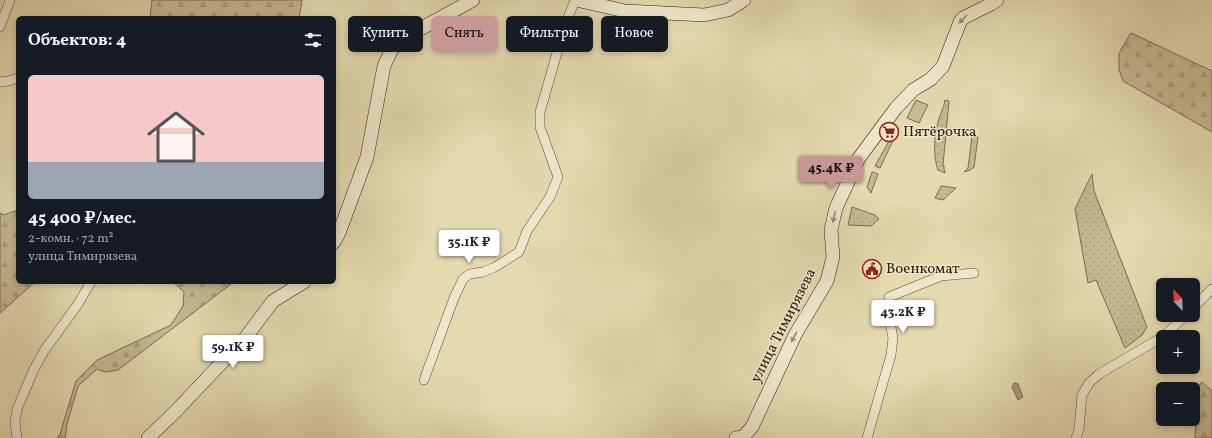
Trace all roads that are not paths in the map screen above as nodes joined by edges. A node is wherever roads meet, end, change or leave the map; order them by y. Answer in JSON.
{"nodes":[{"id":1,"x":10,"y":0,"type":"edge"},
{"id":2,"x":473,"y":0,"type":"edge"},
{"id":3,"x":575,"y":0,"type":"edge"},
{"id":4,"x":744,"y":0,"type":"edge"},
{"id":5,"x":996,"y":0,"type":"edge"},
{"id":6,"x":0,"y":27,"type":"edge"},
{"id":7,"x":16,"y":79,"type":"edge"},
{"id":8,"x":0,"y":82,"type":"edge"},
{"id":9,"x":336,"y":238,"type":"edge"},
{"id":10,"x":974,"y":273,"type":"dead end"},
{"id":11,"x":90,"y":284,"type":"edge"},
{"id":12,"x":301,"y":284,"type":"edge"},
{"id":13,"x":1212,"y":289,"type":"edge"},
{"id":14,"x":1200,"y":301,"type":"edge"},
{"id":15,"x":1179,"y":322,"type":"edge"},
{"id":16,"x":424,"y":380,"type":"dead end"},
{"id":17,"x":17,"y":438,"type":"edge"},
{"id":18,"x":148,"y":438,"type":"edge"},
{"id":19,"x":742,"y":438,"type":"edge"},
{"id":20,"x":867,"y":438,"type":"edge"},
{"id":21,"x":1076,"y":438,"type":"edge"}],
"edges":[{"from":1,"to":6,"type":"street"},
{"from":2,"to":9,"type":"street"},
{"from":3,"to":4,"type":"street"},
{"from":3,"to":16,"type":"street"},
{"from":5,"to":19,"type":"street","name":"улица Тимирязева","one_way":true},
{"from":7,"to":8,"type":"street"},
{"from":10,"to":20,"type":"street"},
{"from":11,"to":17,"type":"street"},
{"from":12,"to":18,"type":"street"},
{"from":13,"to":14,"type":"street"},
{"from":15,"to":21,"type":"street"}]}
